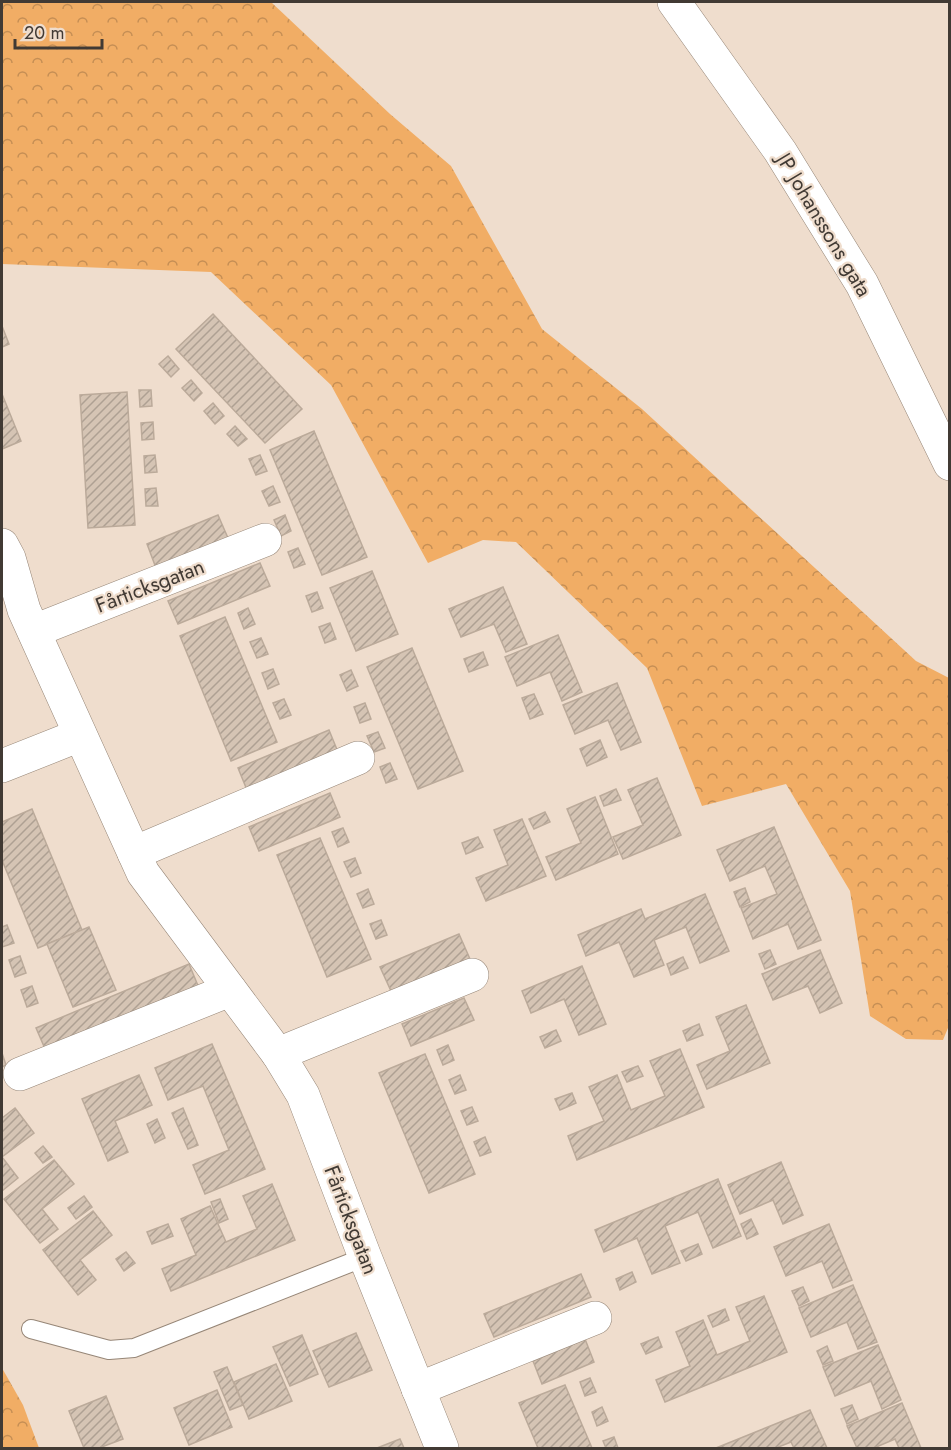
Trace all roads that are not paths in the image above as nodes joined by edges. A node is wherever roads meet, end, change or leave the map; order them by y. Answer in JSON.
{"nodes":[{"id":1,"x":674,"y":2,"type":"edge"},
{"id":2,"x":950,"y":464,"type":"edge"},
{"id":3,"x":265,"y":540,"type":"dead end"},
{"id":4,"x":2,"y":545,"type":"edge"},
{"id":5,"x":34,"y":631,"type":"junction"},
{"id":6,"x":80,"y":735,"type":"junction"},
{"id":7,"x":358,"y":758,"type":"dead end"},
{"id":8,"x":2,"y":766,"type":"edge"},
{"id":9,"x":134,"y":853,"type":"junction"},
{"id":10,"x":472,"y":975,"type":"dead end"},
{"id":11,"x":230,"y":990,"type":"junction"},
{"id":12,"x":278,"y":1054,"type":"junction"},
{"id":13,"x":20,"y":1074,"type":"dead end"},
{"id":14,"x":365,"y":1257,"type":"junction"},
{"id":15,"x":595,"y":1318,"type":"dead end"},
{"id":16,"x":31,"y":1329,"type":"dead end"},
{"id":17,"x":418,"y":1389,"type":"junction"},
{"id":18,"x":442,"y":1449,"type":"edge"}],
"edges":[{"from":1,"to":2,"type":"street","name":"JP Johanssons gata"},
{"from":3,"to":5,"type":"street","name":"Fårticksgatan"},
{"from":4,"to":5,"type":"street","name":"Fårticksgatan"},
{"from":5,"to":6,"type":"street","name":"Fårticksgatan"},
{"from":6,"to":8,"type":"street"},
{"from":6,"to":9,"type":"street","name":"Fårticksgatan"},
{"from":7,"to":9,"type":"street"},
{"from":9,"to":11,"type":"street","name":"Fårticksgatan"},
{"from":10,"to":12,"type":"street"},
{"from":11,"to":12,"type":"street","name":"Fårticksgatan"},
{"from":11,"to":13,"type":"street"},
{"from":12,"to":14,"type":"street","name":"Fårticksgatan"},
{"from":14,"to":16,"type":"lane"},
{"from":14,"to":17,"type":"street","name":"Fårticksgatan"},
{"from":15,"to":17,"type":"street"},
{"from":17,"to":18,"type":"street","name":"Fårticksgatan"}]}
